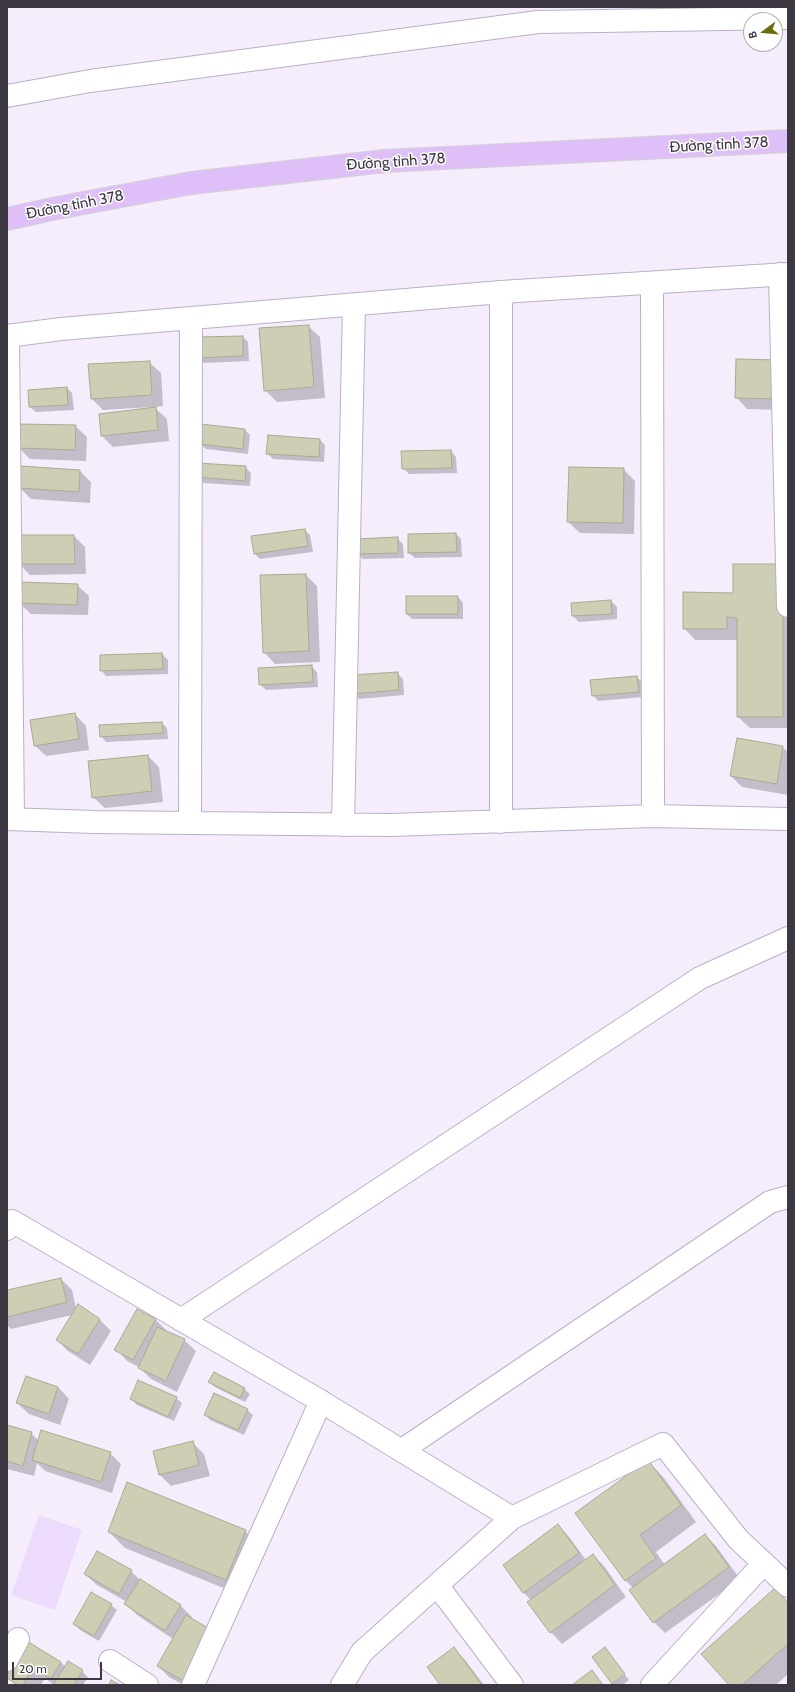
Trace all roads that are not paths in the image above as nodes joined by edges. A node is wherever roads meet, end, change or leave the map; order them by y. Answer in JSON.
{"nodes":[{"id":1,"x":788,"y":18,"type":"edge"},
{"id":2,"x":7,"y":96,"type":"edge"},
{"id":3,"x":788,"y":142,"type":"edge"},
{"id":4,"x":7,"y":219,"type":"edge"},
{"id":5,"x":784,"y":274,"type":"edge"},
{"id":6,"x":652,"y":284,"type":"junction"},
{"id":7,"x":501,"y":292,"type":"junction"},
{"id":8,"x":354,"y":305,"type":"junction"},
{"id":9,"x":191,"y":318,"type":"junction"},
{"id":10,"x":8,"y":336,"type":"edge"},
{"id":11,"x":788,"y":606,"type":"edge"},
{"id":12,"x":653,"y":816,"type":"junction"},
{"id":13,"x":10,"y":819,"type":"edge"},
{"id":14,"x":788,"y":819,"type":"edge"},
{"id":15,"x":501,"y":822,"type":"junction"},
{"id":16,"x":190,"y":823,"type":"junction"},
{"id":17,"x":343,"y":825,"type":"junction"},
{"id":18,"x":788,"y":938,"type":"edge"},
{"id":19,"x":788,"y":1197,"type":"edge"},
{"id":20,"x":9,"y":1223,"type":"edge"},
{"id":21,"x":181,"y":1320,"type":"junction"},
{"id":22,"x":321,"y":1401,"type":"junction"},
{"id":23,"x":402,"y":1450,"type":"junction"},
{"id":24,"x":512,"y":1518,"type":"junction"},
{"id":25,"x":764,"y":1563,"type":"junction"},
{"id":26,"x":437,"y":1585,"type":"junction"},
{"id":27,"x":788,"y":1586,"type":"edge"},
{"id":28,"x":18,"y":1639,"type":"dead end"},
{"id":29,"x":7,"y":1660,"type":"edge"},
{"id":30,"x":110,"y":1661,"type":"dead end"},
{"id":31,"x":147,"y":1685,"type":"edge"},
{"id":32,"x":194,"y":1685,"type":"edge"},
{"id":33,"x":342,"y":1685,"type":"edge"},
{"id":34,"x":512,"y":1685,"type":"edge"},
{"id":35,"x":652,"y":1685,"type":"edge"}],
"edges":[{"from":1,"to":2,"type":"street"},
{"from":3,"to":4,"type":"main road","name":"Đường tỉnh 378"},
{"from":5,"to":6,"type":"street"},
{"from":5,"to":11,"type":"street"},
{"from":6,"to":7,"type":"street"},
{"from":6,"to":12,"type":"street"},
{"from":7,"to":8,"type":"street"},
{"from":7,"to":15,"type":"street"},
{"from":8,"to":9,"type":"street"},
{"from":8,"to":17,"type":"street"},
{"from":9,"to":10,"type":"street"},
{"from":9,"to":16,"type":"street"},
{"from":10,"to":13,"type":"street"},
{"from":12,"to":14,"type":"street"},
{"from":12,"to":15,"type":"street"},
{"from":13,"to":16,"type":"street"},
{"from":15,"to":17,"type":"street"},
{"from":16,"to":17,"type":"street"},
{"from":18,"to":21,"type":"street"},
{"from":19,"to":23,"type":"street"},
{"from":20,"to":21,"type":"street"},
{"from":21,"to":22,"type":"street"},
{"from":22,"to":23,"type":"street"},
{"from":22,"to":32,"type":"street"},
{"from":23,"to":24,"type":"street"},
{"from":24,"to":25,"type":"street"},
{"from":24,"to":26,"type":"street"},
{"from":25,"to":27,"type":"street"},
{"from":25,"to":35,"type":"street"},
{"from":26,"to":33,"type":"street"},
{"from":26,"to":34,"type":"street"},
{"from":28,"to":29,"type":"street"},
{"from":30,"to":31,"type":"street"}]}
